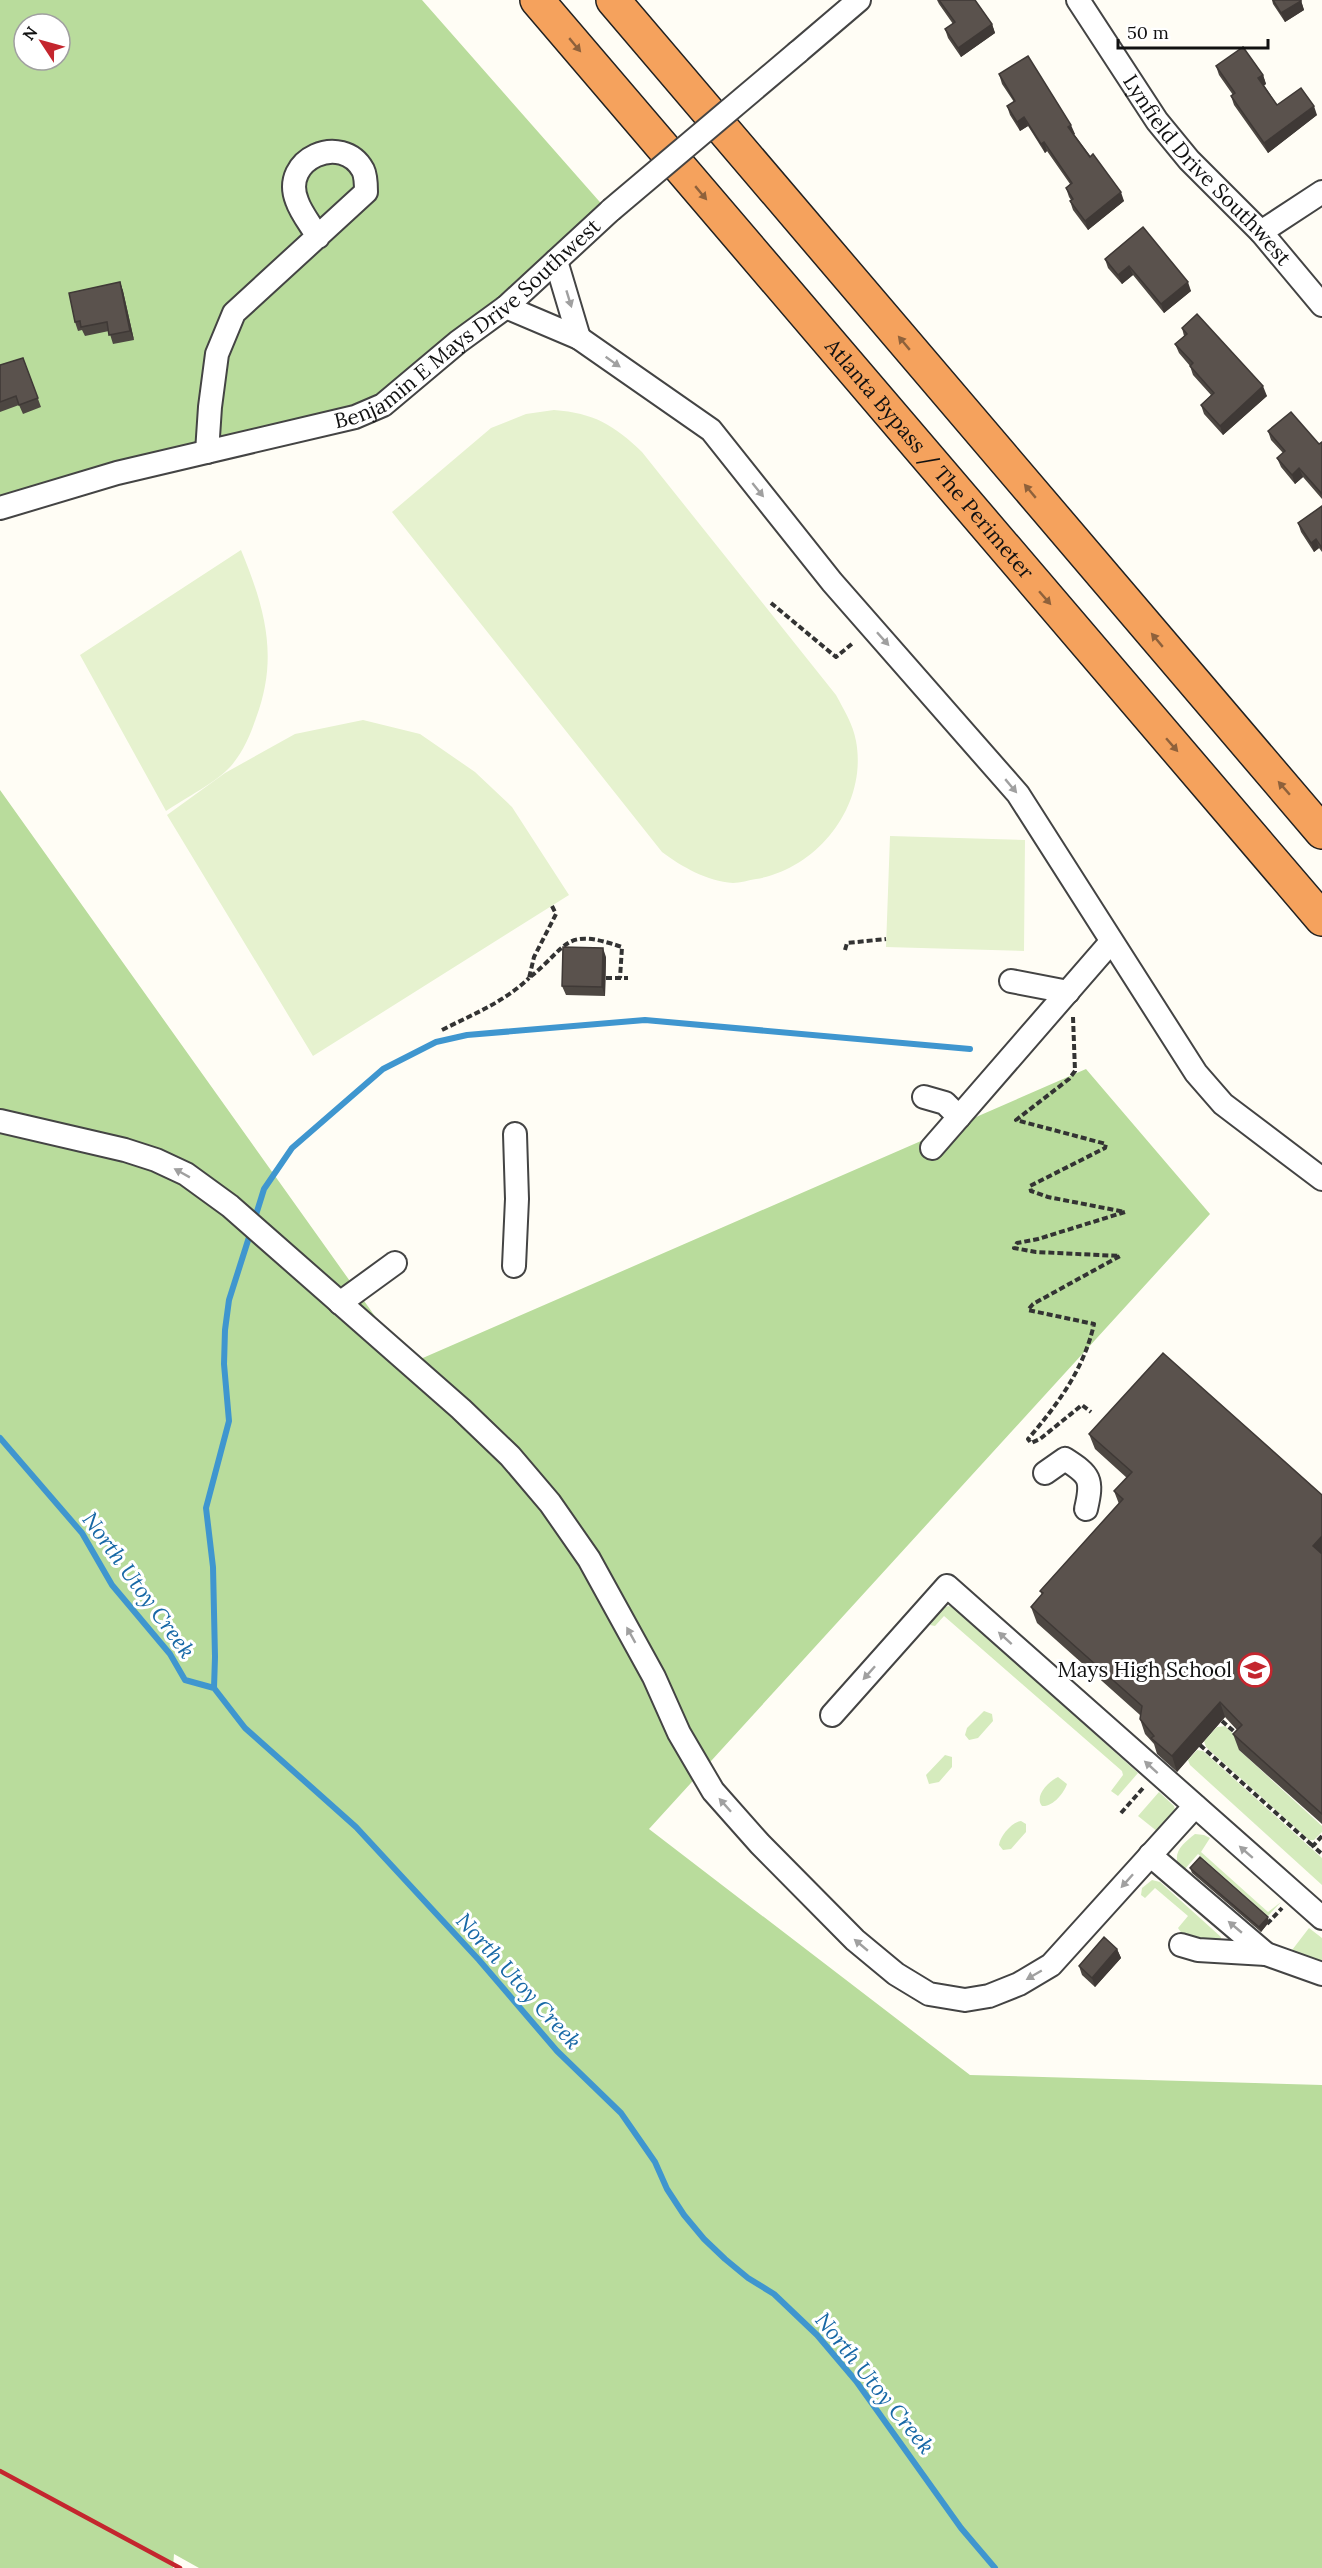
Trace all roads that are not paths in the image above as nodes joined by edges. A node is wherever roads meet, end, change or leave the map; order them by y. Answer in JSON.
{"nodes":[{"id":1,"x":537,"y":0,"type":"edge"},
{"id":2,"x":613,"y":0,"type":"edge"},
{"id":3,"x":859,"y":0,"type":"edge"},
{"id":4,"x":1077,"y":0,"type":"edge"},
{"id":5,"x":1322,"y":192,"type":"edge"},
{"id":6,"x":1261,"y":232,"type":"junction"},
{"id":7,"x":318,"y":237,"type":"dead end"},
{"id":8,"x":556,"y":261,"type":"junction"},
{"id":9,"x":1322,"y":305,"type":"edge"},
{"id":10,"x":506,"y":308,"type":"junction"},
{"id":11,"x":579,"y":338,"type":"junction"},
{"id":12,"x":207,"y":452,"type":"junction"},
{"id":13,"x":0,"y":508,"type":"edge"},
{"id":14,"x":1322,"y":832,"type":"edge"},
{"id":15,"x":1322,"y":920,"type":"edge"},
{"id":16,"x":1111,"y":942,"type":"junction"},
{"id":17,"x":1011,"y":981,"type":"dead end"},
{"id":18,"x":1068,"y":992,"type":"junction"},
{"id":19,"x":924,"y":1096,"type":"dead end"},
{"id":20,"x":959,"y":1117,"type":"junction"},
{"id":21,"x":0,"y":1120,"type":"edge"},
{"id":22,"x":515,"y":1134,"type":"dead end"},
{"id":23,"x":933,"y":1148,"type":"dead end"},
{"id":24,"x":1322,"y":1179,"type":"edge"},
{"id":25,"x":395,"y":1263,"type":"dead end"},
{"id":26,"x":514,"y":1266,"type":"dead end"},
{"id":27,"x":340,"y":1303,"type":"junction"},
{"id":28,"x":1045,"y":1473,"type":"dead end"},
{"id":29,"x":1086,"y":1509,"type":"dead end"},
{"id":30,"x":831,"y":1715,"type":"dead end"},
{"id":31,"x":1195,"y":1806,"type":"junction"},
{"id":32,"x":1150,"y":1855,"type":"junction"},
{"id":33,"x":1322,"y":1918,"type":"edge"},
{"id":34,"x":1182,"y":1945,"type":"dead end"},
{"id":35,"x":1266,"y":1954,"type":"junction"},
{"id":36,"x":1322,"y":1974,"type":"edge"}],
"edges":[{"from":1,"to":15,"type":"highway","name":"Atlanta Bypass / The Perimeter","one_way":true},
{"from":14,"to":2,"type":"highway","one_way":true},
{"from":3,"to":8,"type":"street","name":"Benjamin E Mays Drive Southwest","bridge":true},
{"from":4,"to":6,"type":"street","name":"Lynfield Drive Southwest"},
{"from":5,"to":6,"type":"street"},
{"from":6,"to":9,"type":"street","name":"Lynfield Drive Southwest"},
{"from":7,"to":12,"type":"street"},
{"from":8,"to":10,"type":"street","name":"Benjamin E Mays Drive Southwest"},
{"from":8,"to":11,"type":"street","one_way":true},
{"from":10,"to":11,"type":"street"},
{"from":10,"to":12,"type":"street","name":"Benjamin E Mays Drive Southwest"},
{"from":11,"to":16,"type":"street","one_way":true},
{"from":12,"to":13,"type":"street","name":"Benjamin E Mays Drive Southwest"},
{"from":16,"to":18,"type":"street"},
{"from":16,"to":24,"type":"street"},
{"from":17,"to":18,"type":"street"},
{"from":18,"to":20,"type":"street"},
{"from":19,"to":20,"type":"street"},
{"from":20,"to":23,"type":"street"},
{"from":27,"to":21,"type":"street","one_way":true},
{"from":22,"to":26,"type":"street"},
{"from":25,"to":27,"type":"street"},
{"from":32,"to":27,"type":"street","one_way":true},
{"from":28,"to":29,"type":"street"},
{"from":31,"to":30,"type":"street","one_way":true},
{"from":31,"to":32,"type":"street"},
{"from":33,"to":31,"type":"street","one_way":true},
{"from":35,"to":32,"type":"street","one_way":true},
{"from":34,"to":35,"type":"street"},
{"from":35,"to":36,"type":"street"}]}
